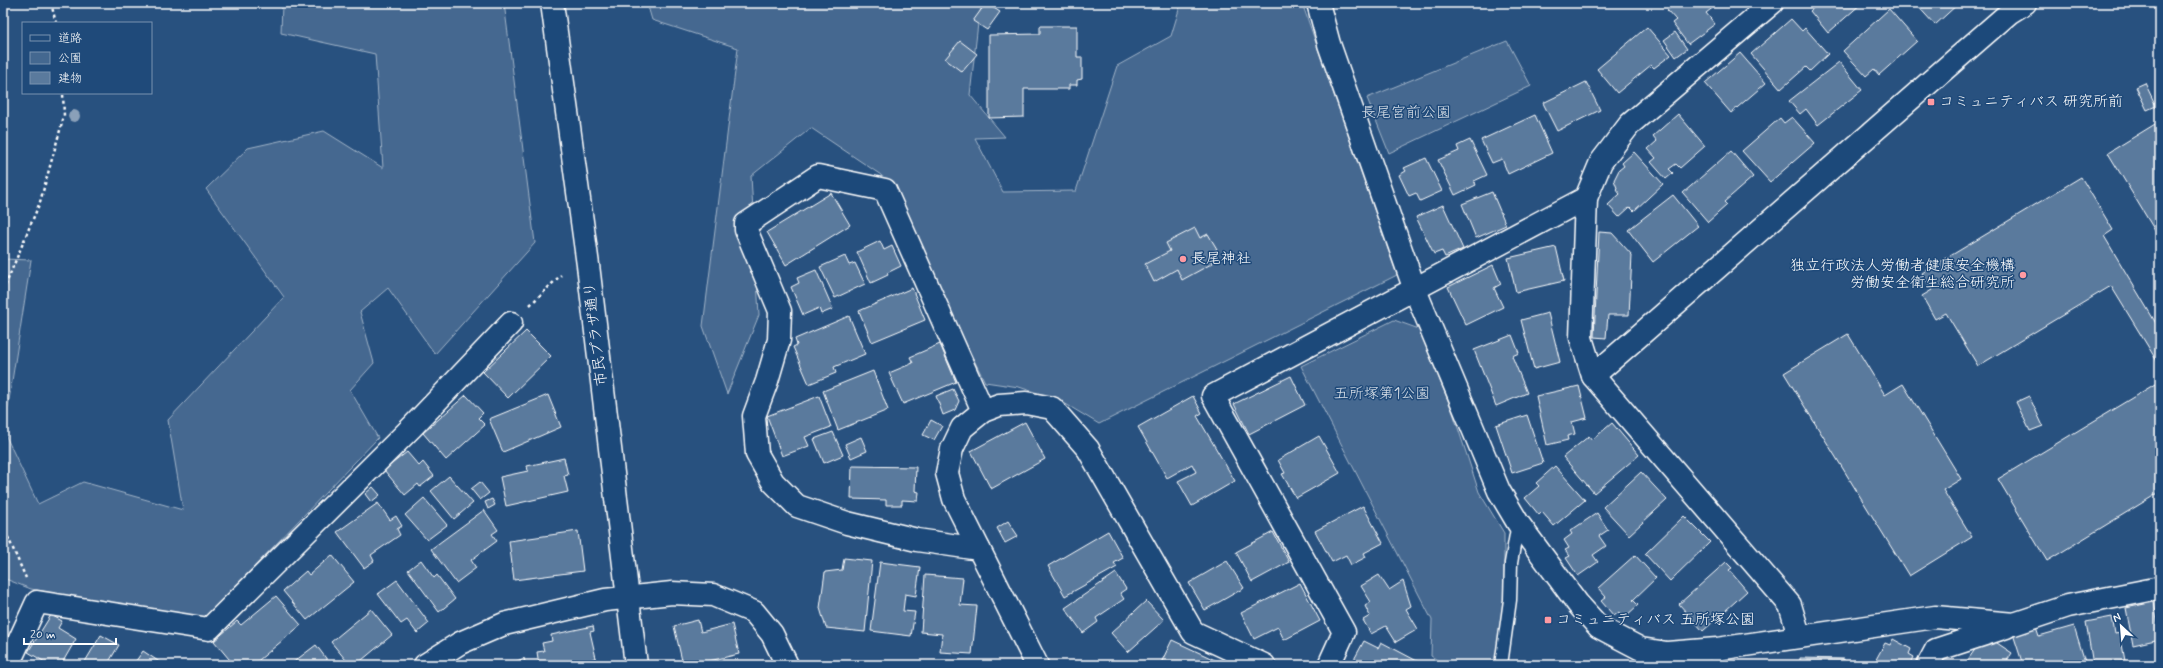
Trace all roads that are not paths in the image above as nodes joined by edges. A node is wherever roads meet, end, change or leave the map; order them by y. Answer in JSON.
{"nodes":[{"id":1,"x":552,"y":3,"type":"edge"},
{"id":2,"x":1318,"y":3,"type":"edge"},
{"id":3,"x":1772,"y":3,"type":"edge"},
{"id":4,"x":2012,"y":6,"type":"edge"},
{"id":5,"x":1586,"y":198,"type":"junction"},
{"id":6,"x":1415,"y":290,"type":"junction"},
{"id":7,"x":511,"y":323,"type":"road end"},
{"id":8,"x":1593,"y":376,"type":"junction"},
{"id":9,"x":983,"y":411,"type":"junction"},
{"id":10,"x":1518,"y":523,"type":"junction"},
{"id":11,"x":979,"y":549,"type":"junction"},
{"id":12,"x":2160,"y":588,"type":"edge"},
{"id":13,"x":627,"y":596,"type":"junction"},
{"id":14,"x":2014,"y":624,"type":"junction"},
{"id":15,"x":1799,"y":635,"type":"junction"},
{"id":16,"x":1717,"y":657,"type":"edge"},
{"id":17,"x":8,"y":665,"type":"edge"},
{"id":18,"x":425,"y":665,"type":"edge"},
{"id":19,"x":636,"y":665,"type":"edge"},
{"id":20,"x":787,"y":665,"type":"edge"},
{"id":21,"x":1037,"y":665,"type":"edge"},
{"id":22,"x":1264,"y":665,"type":"edge"},
{"id":23,"x":1329,"y":665,"type":"edge"},
{"id":24,"x":1501,"y":665,"type":"edge"},
{"id":25,"x":1928,"y":665,"type":"edge"}],
"edges":[{"from":1,"to":13,"type":"street","name":"市民プラザ通り"},
{"from":2,"to":6,"type":"street"},
{"from":3,"to":5,"type":"street"},
{"from":4,"to":8,"type":"street"},
{"from":5,"to":6,"type":"street"},
{"from":5,"to":8,"type":"street"},
{"from":6,"to":10,"type":"street"},
{"from":6,"to":23,"type":"street"},
{"from":7,"to":17,"type":"street"},
{"from":8,"to":15,"type":"street"},
{"from":9,"to":11,"type":"street"},
{"from":9,"to":11,"type":"street"},
{"from":9,"to":22,"type":"street"},
{"from":10,"to":16,"type":"street"},
{"from":10,"to":24,"type":"lane"},
{"from":11,"to":21,"type":"street"},
{"from":12,"to":14,"type":"street"},
{"from":13,"to":18,"type":"street"},
{"from":13,"to":19,"type":"street","name":"市民プラザ通り"},
{"from":13,"to":20,"type":"street"},
{"from":14,"to":15,"type":"street"},
{"from":14,"to":25,"type":"street"},
{"from":15,"to":16,"type":"street"}]}
